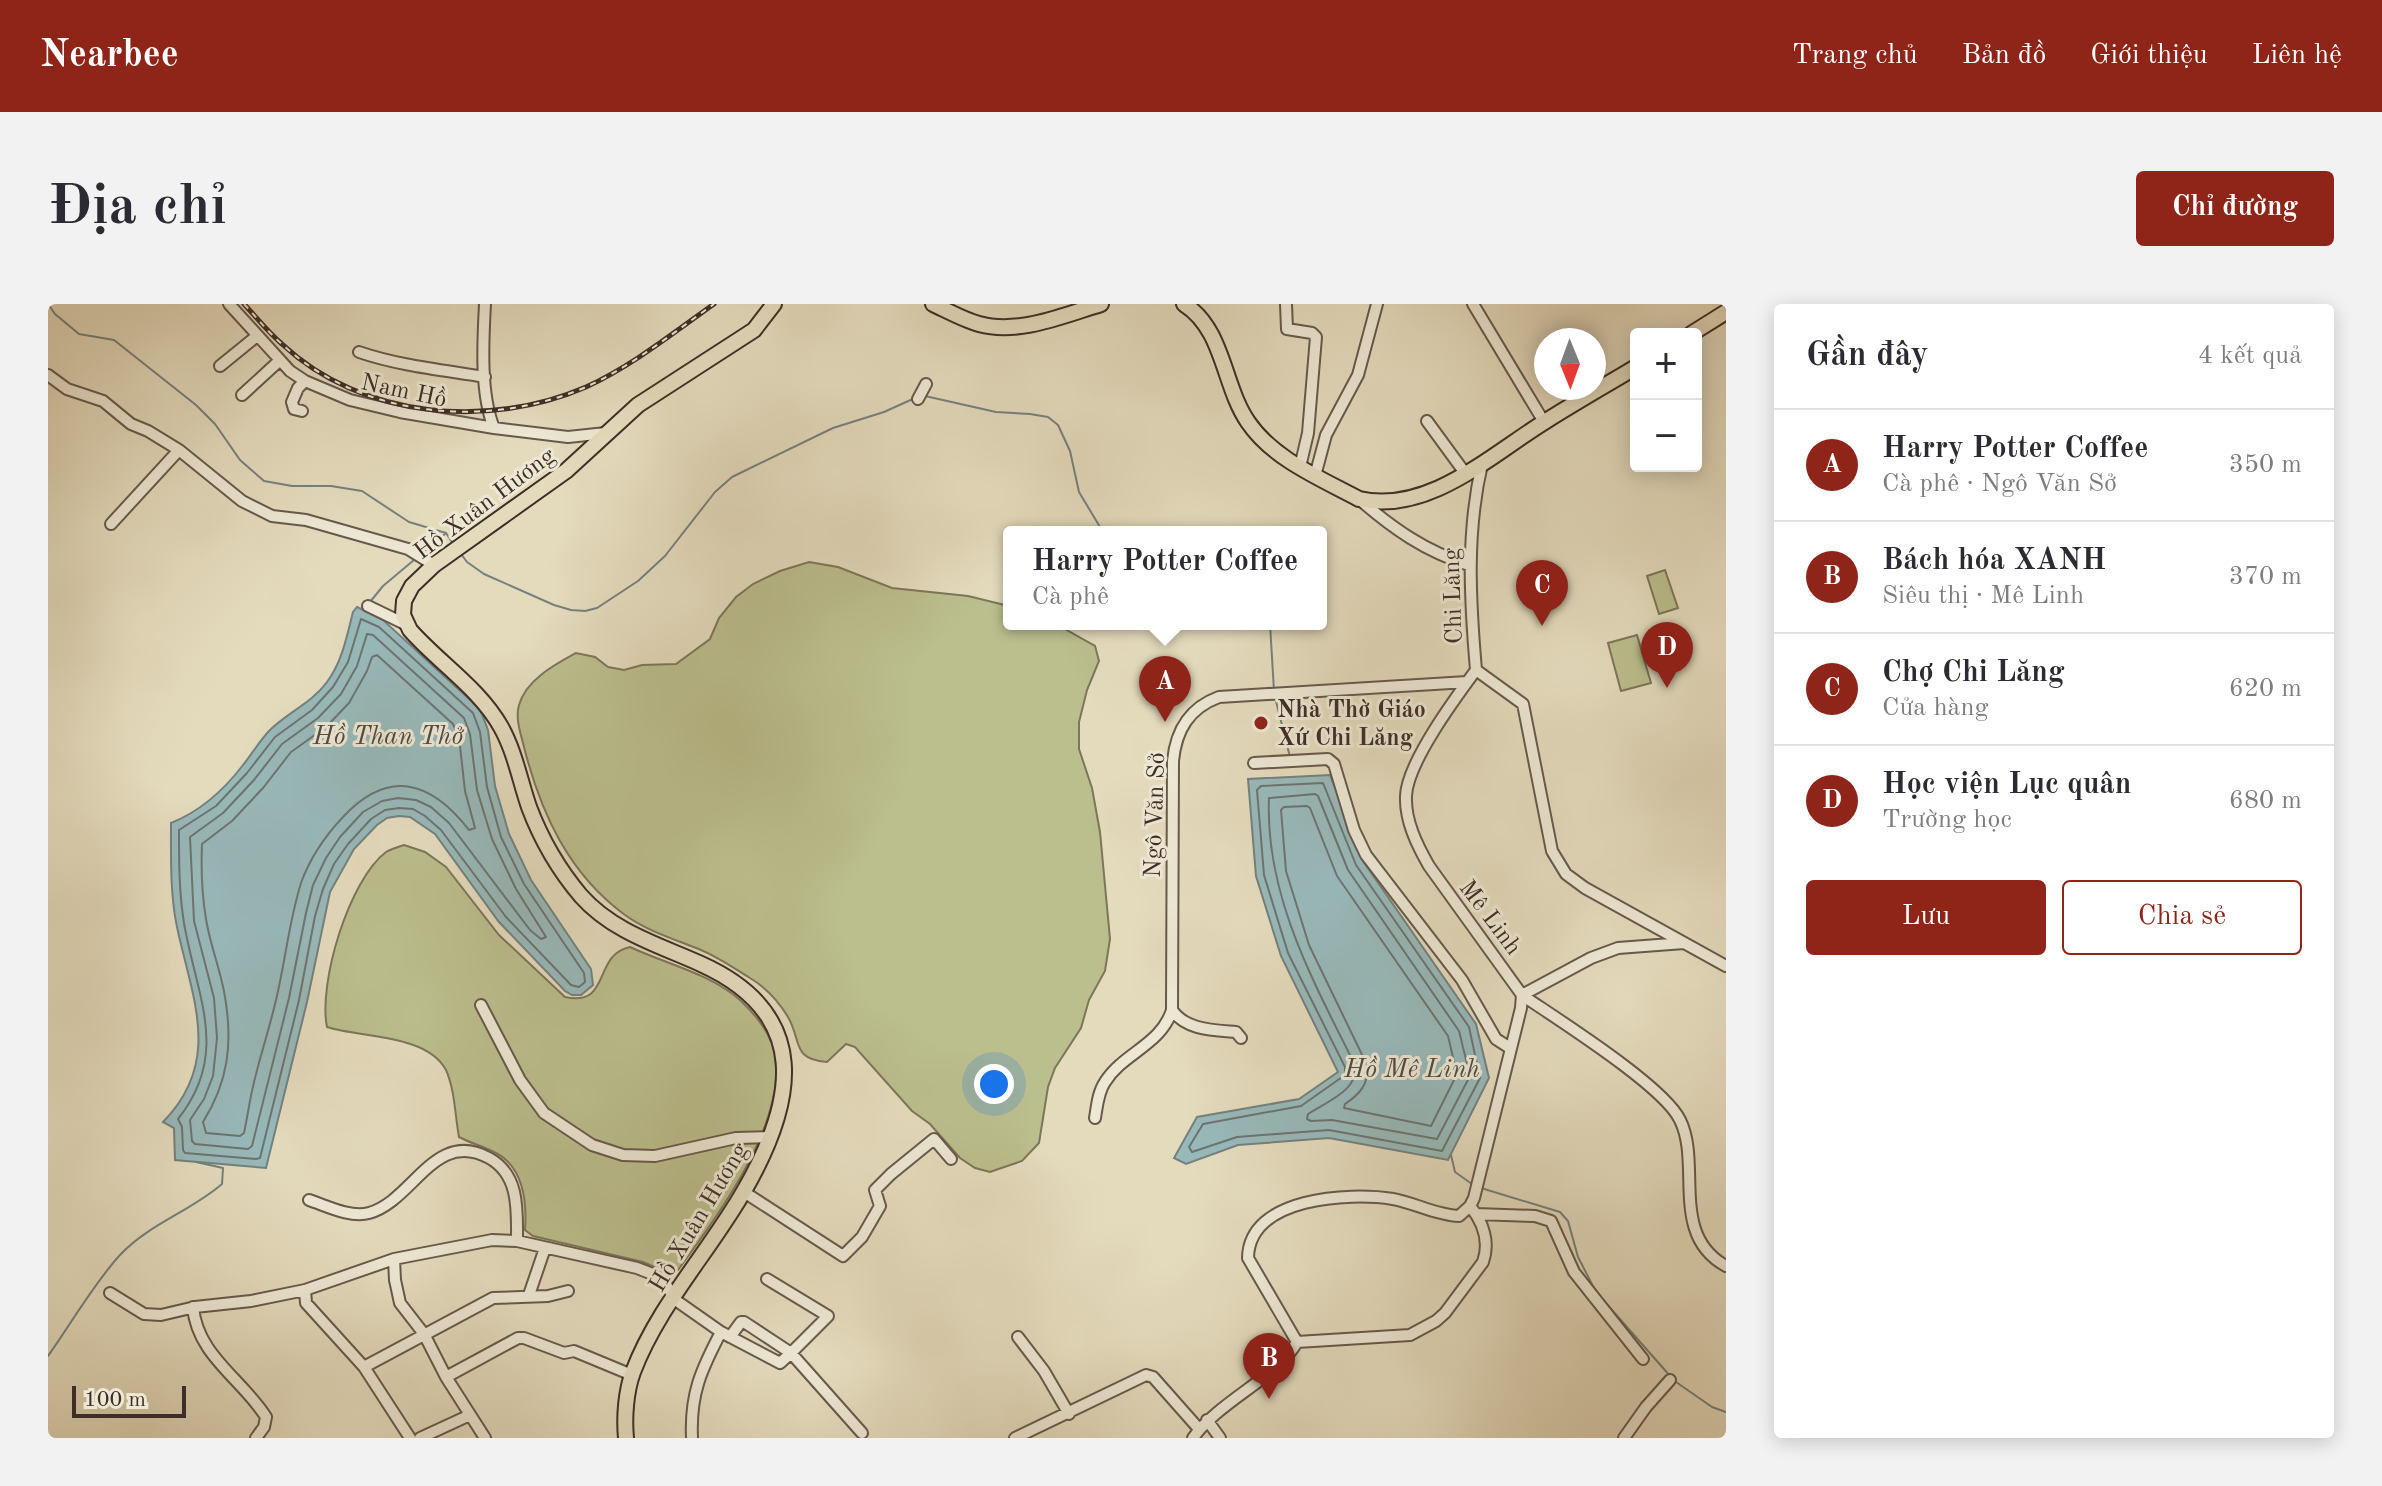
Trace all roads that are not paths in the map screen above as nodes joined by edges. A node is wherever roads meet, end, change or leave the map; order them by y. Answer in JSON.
{"nodes":[{"id":1,"x":230,"y":304,"type":"edge"},
{"id":2,"x":485,"y":304,"type":"edge"},
{"id":3,"x":774,"y":304,"type":"edge"},
{"id":4,"x":933,"y":304,"type":"edge"},
{"id":5,"x":1101,"y":304,"type":"edge"},
{"id":6,"x":1184,"y":304,"type":"edge"},
{"id":7,"x":1286,"y":304,"type":"edge"},
{"id":8,"x":1377,"y":304,"type":"edge"},
{"id":9,"x":1473,"y":304,"type":"edge"},
{"id":10,"x":1726,"y":312,"type":"edge"},
{"id":11,"x":1701,"y":328,"type":"edge"},
{"id":12,"x":257,"y":336,"type":"junction"},
{"id":13,"x":359,"y":352,"type":"dead end"},
{"id":14,"x":279,"y":361,"type":"junction"},
{"id":15,"x":220,"y":366,"type":"dead end"},
{"id":16,"x":1630,"y":371,"type":"edge"},
{"id":17,"x":48,"y":375,"type":"edge"},
{"id":18,"x":485,"y":377,"type":"junction"},
{"id":19,"x":305,"y":381,"type":"junction"},
{"id":20,"x":926,"y":384,"type":"dead end"},
{"id":21,"x":242,"y":395,"type":"dead end"},
{"id":22,"x":918,"y":399,"type":"dead end"},
{"id":23,"x":302,"y":411,"type":"dead end"},
{"id":24,"x":1427,"y":421,"type":"dead end"},
{"id":25,"x":1544,"y":422,"type":"junction"},
{"id":26,"x":494,"y":428,"type":"junction"},
{"id":27,"x":606,"y":433,"type":"junction"},
{"id":28,"x":179,"y":450,"type":"junction"},
{"id":29,"x":1482,"y":464,"type":"junction"},
{"id":30,"x":1300,"y":467,"type":"junction"},
{"id":31,"x":1465,"y":473,"type":"junction"},
{"id":32,"x":1315,"y":476,"type":"junction"},
{"id":33,"x":1359,"y":499,"type":"junction"},
{"id":34,"x":111,"y":524,"type":"dead end"},
{"id":35,"x":432,"y":560,"type":"junction"},
{"id":36,"x":1469,"y":565,"type":"junction"},
{"id":37,"x":368,"y":606,"type":"dead end"},
{"id":38,"x":405,"y":624,"type":"junction"},
{"id":39,"x":1476,"y":670,"type":"junction"},
{"id":40,"x":1467,"y":682,"type":"junction"},
{"id":41,"x":1254,"y":763,"type":"dead end"},
{"id":42,"x":1684,"y":943,"type":"junction"},
{"id":43,"x":1726,"y":966,"type":"edge"},
{"id":44,"x":1522,"y":995,"type":"junction"},
{"id":45,"x":481,"y":1005,"type":"dead end"},
{"id":46,"x":1172,"y":1010,"type":"junction"},
{"id":47,"x":1241,"y":1038,"type":"dead end"},
{"id":48,"x":1510,"y":1048,"type":"junction"},
{"id":49,"x":1095,"y":1118,"type":"dead end"},
{"id":50,"x":770,"y":1137,"type":"junction"},
{"id":51,"x":951,"y":1159,"type":"dead end"},
{"id":52,"x":744,"y":1192,"type":"junction"},
{"id":53,"x":309,"y":1200,"type":"dead end"},
{"id":54,"x":1473,"y":1206,"type":"junction"},
{"id":55,"x":517,"y":1241,"type":"junction"},
{"id":56,"x":545,"y":1248,"type":"junction"},
{"id":57,"x":394,"y":1259,"type":"junction"},
{"id":58,"x":1726,"y":1266,"type":"edge"},
{"id":59,"x":767,"y":1279,"type":"dead end"},
{"id":60,"x":305,"y":1290,"type":"junction"},
{"id":61,"x":568,"y":1291,"type":"dead end"},
{"id":62,"x":110,"y":1293,"type":"dead end"},
{"id":63,"x":529,"y":1295,"type":"junction"},
{"id":64,"x":674,"y":1299,"type":"junction"},
{"id":65,"x":193,"y":1307,"type":"junction"},
{"id":66,"x":424,"y":1334,"type":"junction"},
{"id":67,"x":726,"y":1334,"type":"junction"},
{"id":68,"x":1018,"y":1337,"type":"dead end"},
{"id":69,"x":1297,"y":1342,"type":"junction"},
{"id":70,"x":791,"y":1353,"type":"junction"},
{"id":71,"x":1643,"y":1359,"type":"dead end"},
{"id":72,"x":364,"y":1367,"type":"junction"},
{"id":73,"x":632,"y":1375,"type":"junction"},
{"id":74,"x":446,"y":1377,"type":"junction"},
{"id":75,"x":1670,"y":1380,"type":"dead end"},
{"id":76,"x":1069,"y":1414,"type":"junction"},
{"id":77,"x":470,"y":1415,"type":"junction"},
{"id":78,"x":1200,"y":1429,"type":"edge"},
{"id":79,"x":862,"y":1433,"type":"dead end"},
{"id":80,"x":256,"y":1438,"type":"edge"},
{"id":81,"x":410,"y":1438,"type":"edge"},
{"id":82,"x":420,"y":1438,"type":"edge"},
{"id":83,"x":485,"y":1438,"type":"edge"},
{"id":84,"x":626,"y":1438,"type":"edge"},
{"id":85,"x":692,"y":1438,"type":"edge"},
{"id":86,"x":1015,"y":1438,"type":"edge"},
{"id":87,"x":1220,"y":1438,"type":"edge"},
{"id":88,"x":1624,"y":1438,"type":"edge"}],
"edges":[{"from":1,"to":12,"type":"street","name":"Nam Hồ"},
{"from":2,"to":18,"type":"street"},
{"from":3,"to":27,"type":"main road","name":"Hồ Xuân Hương"},
{"from":4,"to":5,"type":"main road"},
{"from":6,"to":30,"type":"main road"},
{"from":7,"to":30,"type":"street"},
{"from":8,"to":32,"type":"street"},
{"from":9,"to":25,"type":"street"},
{"from":10,"to":11,"type":"main road"},
{"from":12,"to":14,"type":"street","name":"Nam Hồ"},
{"from":12,"to":15,"type":"street"},
{"from":13,"to":18,"type":"street"},
{"from":14,"to":19,"type":"street","name":"Nam Hồ"},
{"from":14,"to":21,"type":"street"},
{"from":16,"to":25,"type":"main road"},
{"from":17,"to":28,"type":"street"},
{"from":18,"to":26,"type":"street"},
{"from":19,"to":23,"type":"street"},
{"from":19,"to":26,"type":"street","name":"Nam Hồ"},
{"from":20,"to":22,"type":"street"},
{"from":24,"to":31,"type":"street"},
{"from":25,"to":29,"type":"main road"},
{"from":26,"to":27,"type":"street","name":"Nam Hồ"},
{"from":27,"to":35,"type":"main road","name":"Hồ Xuân Hương"},
{"from":28,"to":34,"type":"street"},
{"from":28,"to":35,"type":"street"},
{"from":29,"to":31,"type":"main road"},
{"from":29,"to":36,"type":"street","name":"Chi Lăng"},
{"from":30,"to":32,"type":"main road"},
{"from":31,"to":33,"type":"main road"},
{"from":32,"to":33,"type":"main road"},
{"from":33,"to":36,"type":"street"},
{"from":35,"to":38,"type":"main road","name":"Hồ Xuân Hương"},
{"from":36,"to":39,"type":"street","name":"Chi Lăng"},
{"from":37,"to":38,"type":"street"},
{"from":38,"to":50,"type":"main road","name":"Hồ Xuân Hương"},
{"from":39,"to":40,"type":"street","name":"Mê Linh"},
{"from":39,"to":42,"type":"street","name":"Chi Lăng"},
{"from":40,"to":44,"type":"street","name":"Mê Linh"},
{"from":40,"to":46,"type":"street","name":"Ngô Văn Sở"},
{"from":41,"to":48,"type":"street"},
{"from":42,"to":43,"type":"street"},
{"from":42,"to":44,"type":"street"},
{"from":44,"to":48,"type":"street"},
{"from":44,"to":58,"type":"street","name":"Mê Linh"},
{"from":45,"to":50,"type":"street"},
{"from":46,"to":47,"type":"street"},
{"from":46,"to":49,"type":"street"},
{"from":48,"to":54,"type":"street"},
{"from":50,"to":52,"type":"main road","name":"Hồ Xuân Hương"},
{"from":51,"to":52,"type":"street"},
{"from":52,"to":64,"type":"main road","name":"Hồ Xuân Hương"},
{"from":53,"to":55,"type":"street"},
{"from":54,"to":69,"type":"street"},
{"from":54,"to":69,"type":"street"},
{"from":54,"to":71,"type":"street"},
{"from":55,"to":56,"type":"street"},
{"from":55,"to":57,"type":"street"},
{"from":56,"to":63,"type":"street"},
{"from":56,"to":64,"type":"street"},
{"from":57,"to":60,"type":"street"},
{"from":57,"to":66,"type":"street"},
{"from":59,"to":70,"type":"street"},
{"from":60,"to":65,"type":"street"},
{"from":60,"to":72,"type":"street"},
{"from":61,"to":63,"type":"street"},
{"from":62,"to":65,"type":"street"},
{"from":63,"to":66,"type":"street"},
{"from":64,"to":67,"type":"street"},
{"from":64,"to":73,"type":"main road","name":"Hồ Xuân Hương"},
{"from":65,"to":80,"type":"street"},
{"from":66,"to":72,"type":"street"},
{"from":66,"to":74,"type":"street"},
{"from":67,"to":70,"type":"street"},
{"from":67,"to":70,"type":"street"},
{"from":67,"to":85,"type":"street"},
{"from":68,"to":76,"type":"street"},
{"from":69,"to":78,"type":"street"},
{"from":70,"to":79,"type":"street"},
{"from":72,"to":81,"type":"street"},
{"from":73,"to":74,"type":"street"},
{"from":73,"to":84,"type":"main road","name":"Hồ Xuân Hương"},
{"from":74,"to":77,"type":"street"},
{"from":75,"to":88,"type":"street"},
{"from":76,"to":78,"type":"street"},
{"from":76,"to":86,"type":"street"},
{"from":77,"to":82,"type":"street"},
{"from":77,"to":83,"type":"street"},
{"from":78,"to":87,"type":"street"}]}
